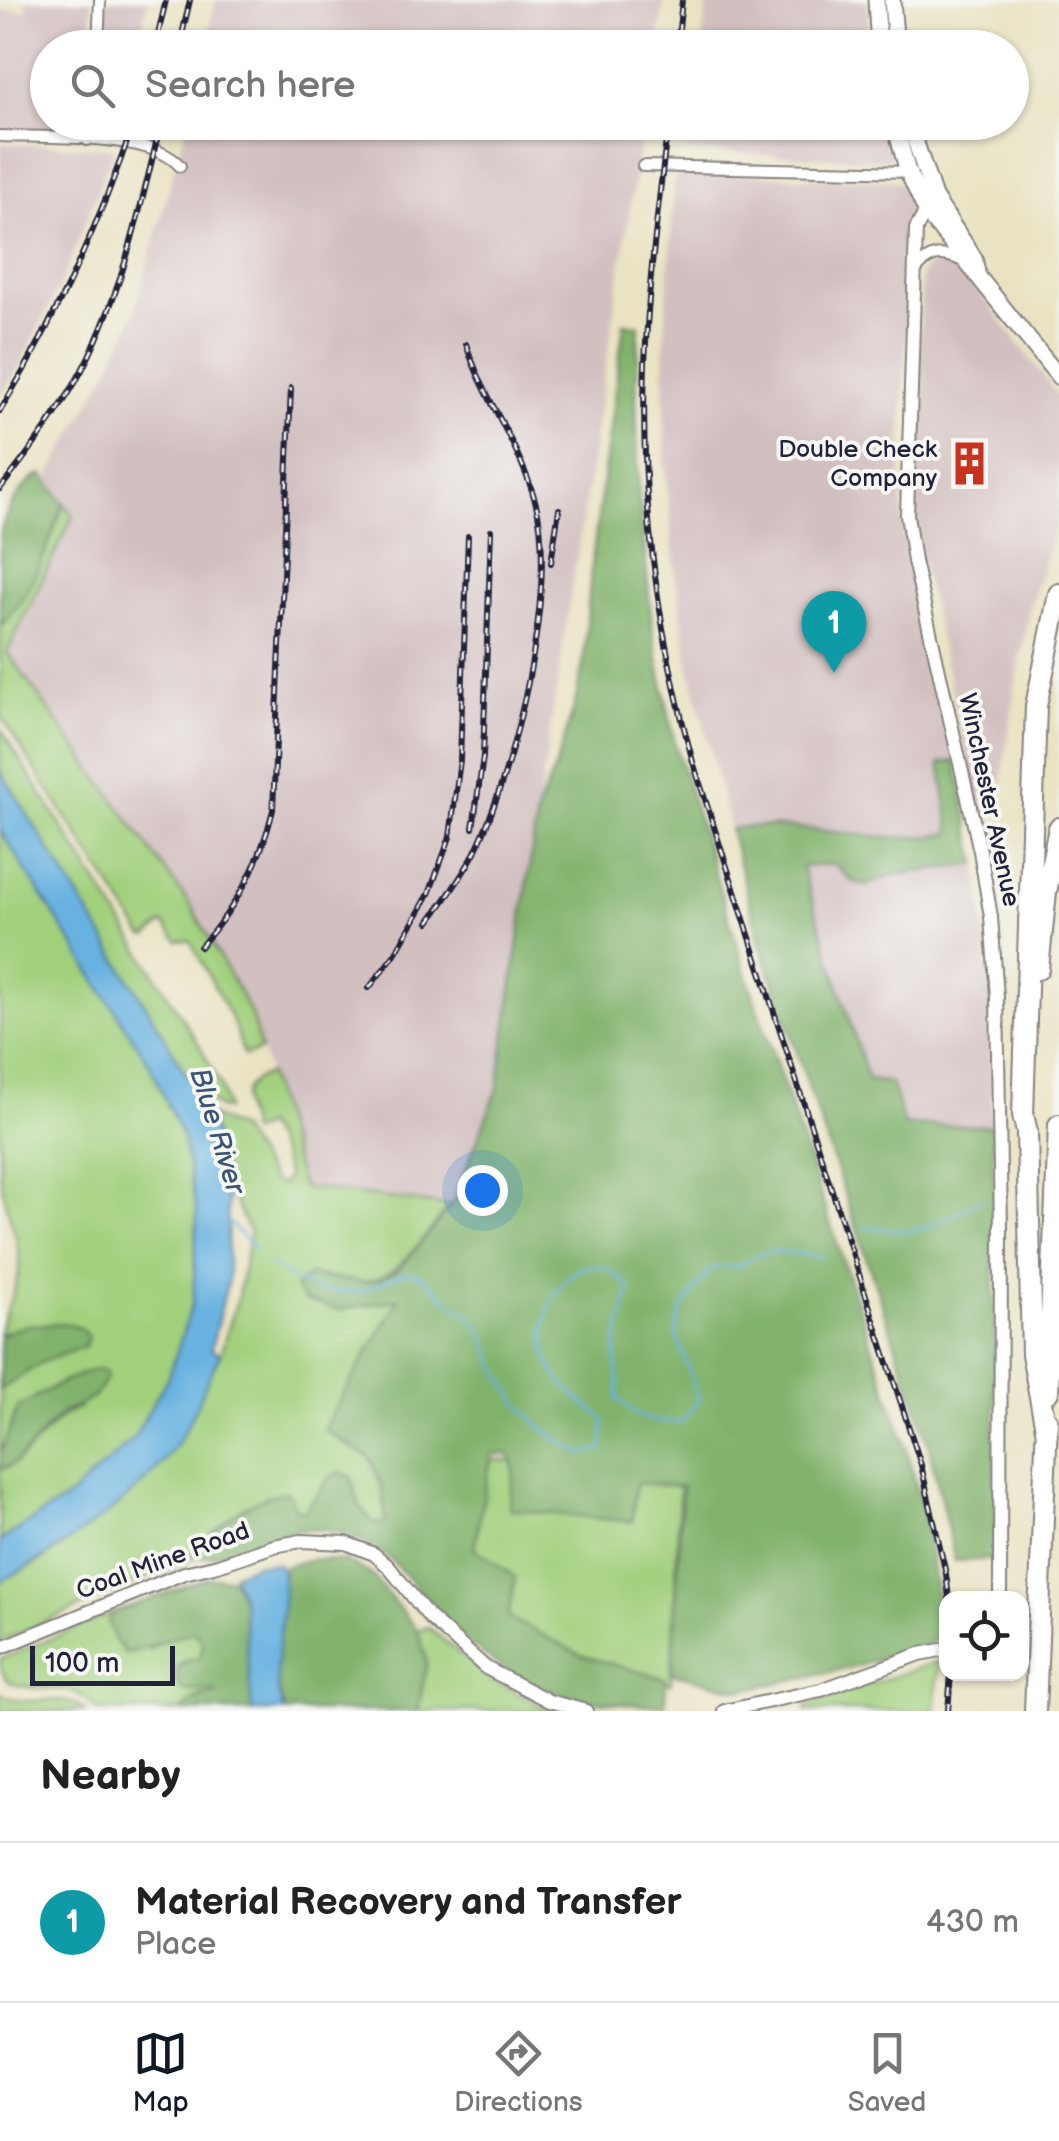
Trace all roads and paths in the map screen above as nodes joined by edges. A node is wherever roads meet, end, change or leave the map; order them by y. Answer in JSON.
{"nodes":[{"id":1,"x":100,"y":0,"type":"edge"},
{"id":2,"x":876,"y":0,"type":"edge"},
{"id":3,"x":892,"y":0,"type":"edge"},
{"id":4,"x":99,"y":30,"type":"edge"},
{"id":5,"x":877,"y":30,"type":"edge"},
{"id":6,"x":894,"y":30,"type":"edge"},
{"id":7,"x":0,"y":136,"type":"edge"},
{"id":8,"x":30,"y":137,"type":"edge"},
{"id":9,"x":87,"y":140,"type":"edge"},
{"id":10,"x":902,"y":140,"type":"edge"},
{"id":11,"x":912,"y":140,"type":"edge"},
{"id":12,"x":180,"y":166,"type":"dead end"},
{"id":13,"x":643,"y":166,"type":"dead end"},
{"id":14,"x":916,"y":172,"type":"junction"},
{"id":15,"x":934,"y":209,"type":"junction"},
{"id":16,"x":963,"y":261,"type":"junction"},
{"id":17,"x":916,"y":270,"type":"junction"},
{"id":18,"x":977,"y":272,"type":"junction"},
{"id":19,"x":1059,"y":377,"type":"edge"},
{"id":20,"x":1059,"y":594,"type":"edge"},
{"id":21,"x":1059,"y":828,"type":"edge"},
{"id":22,"x":1059,"y":1125,"type":"edge"},
{"id":23,"x":1027,"y":1132,"type":"junction"},
{"id":24,"x":1046,"y":1434,"type":"junction"},
{"id":25,"x":1000,"y":1591,"type":"edge"},
{"id":26,"x":0,"y":1648,"type":"edge"},
{"id":27,"x":939,"y":1650,"type":"edge"},
{"id":28,"x":586,"y":1711,"type":"edge"},
{"id":29,"x":724,"y":1711,"type":"edge"},
{"id":30,"x":1036,"y":1711,"type":"edge"}],
"edges":[{"from":1,"to":4,"type":"street"},
{"from":2,"to":5,"type":"main road"},
{"from":3,"to":6,"type":"main road"},
{"from":7,"to":8,"type":"street"},
{"from":9,"to":12,"type":"street"},
{"from":10,"to":14,"type":"main road"},
{"from":11,"to":14,"type":"main road"},
{"from":13,"to":14,"type":"street"},
{"from":14,"to":15,"type":"main road"},
{"from":15,"to":16,"type":"main road"},
{"from":15,"to":17,"type":"street","name":"Winchester Avenue"},
{"from":15,"to":18,"type":"main road"},
{"from":16,"to":17,"type":"street"},
{"from":16,"to":18,"type":"main road"},
{"from":17,"to":25,"type":"street","name":"Winchester Avenue"},
{"from":18,"to":19,"type":"main road"},
{"from":20,"to":23,"type":"highway"},
{"from":21,"to":23,"type":"highway"},
{"from":22,"to":24,"type":"highway"},
{"from":23,"to":24,"type":"highway"},
{"from":24,"to":30,"type":"highway"},
{"from":26,"to":28,"type":"street","name":"Coal Mine Road"},
{"from":27,"to":29,"type":"street"}]}
